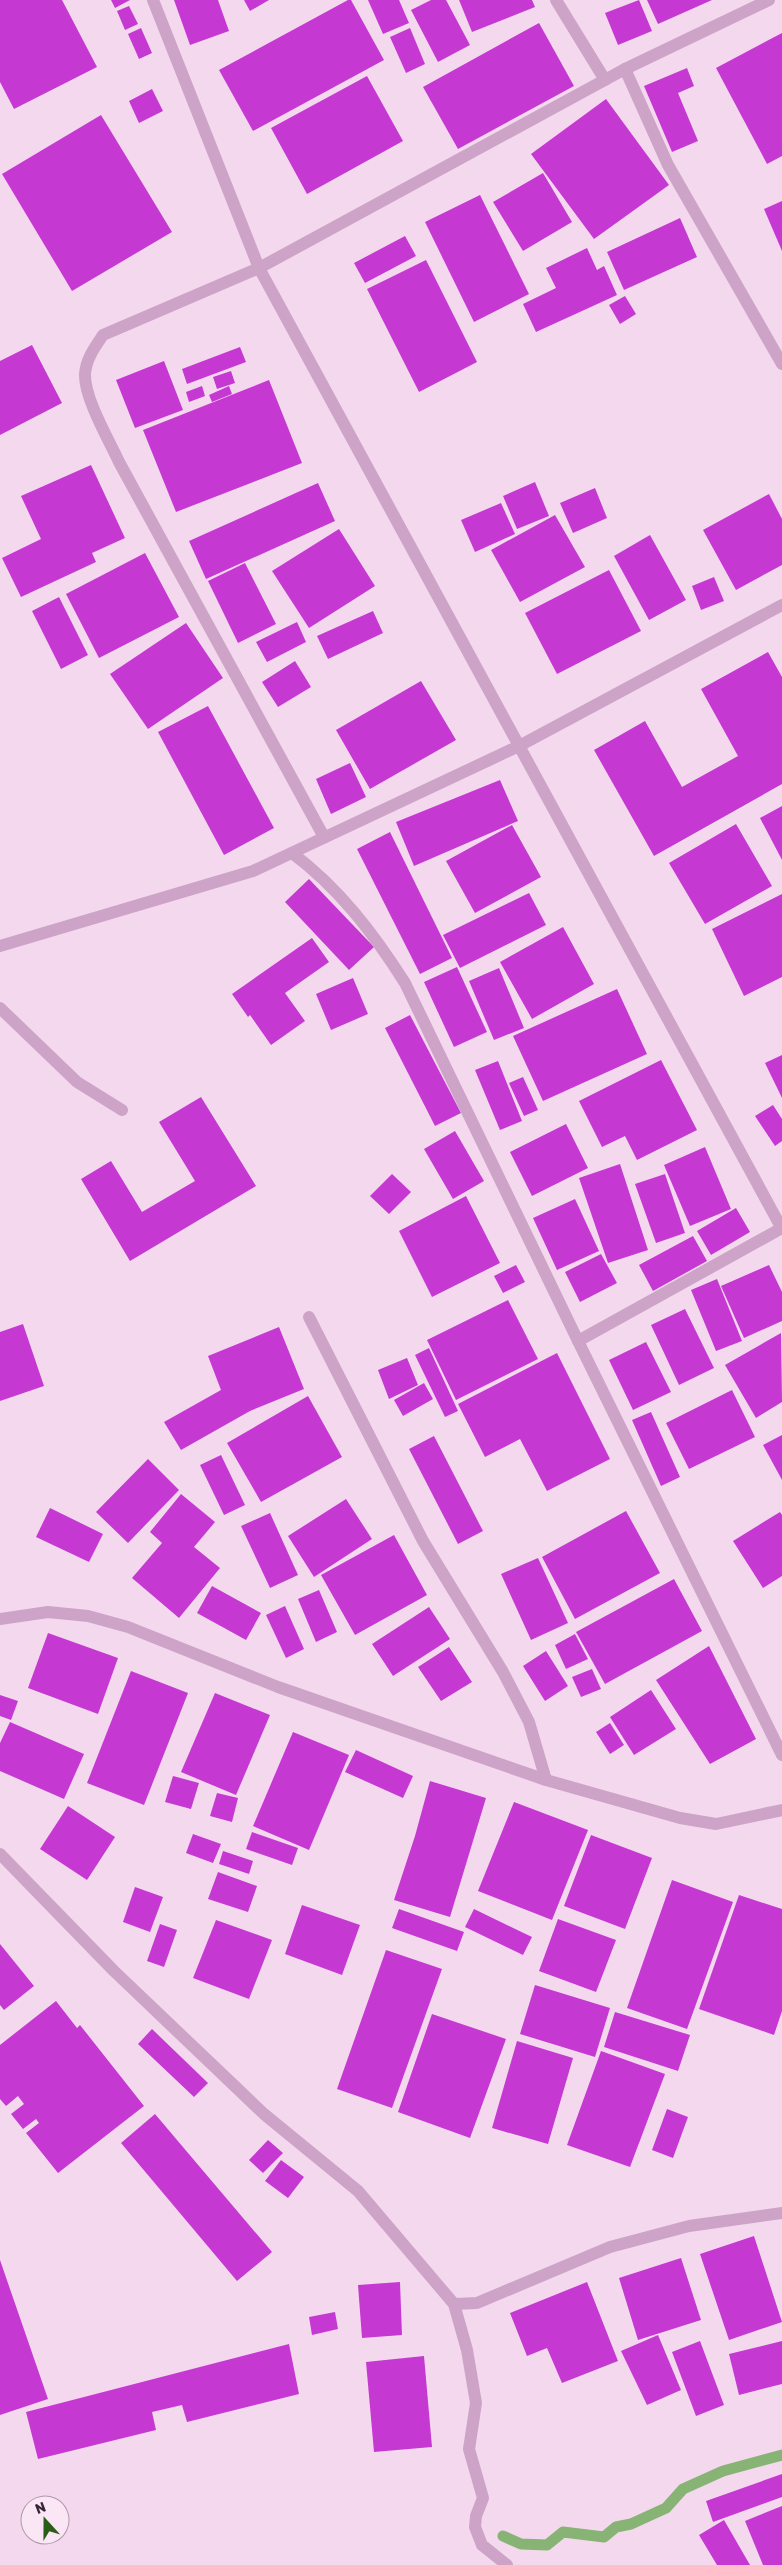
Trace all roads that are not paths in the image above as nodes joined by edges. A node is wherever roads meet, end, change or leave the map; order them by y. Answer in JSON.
{"nodes":[{"id":1,"x":153,"y":0,"type":"edge"},
{"id":2,"x":556,"y":0,"type":"edge"},
{"id":3,"x":769,"y":0,"type":"edge"},
{"id":4,"x":625,"y":69,"type":"junction"},
{"id":5,"x":605,"y":80,"type":"junction"},
{"id":6,"x":259,"y":268,"type":"junction"},
{"id":7,"x":782,"y":364,"type":"edge"},
{"id":8,"x":782,"y":604,"type":"edge"},
{"id":9,"x":519,"y":746,"type":"junction"},
{"id":10,"x":324,"y":837,"type":"junction"},
{"id":11,"x":292,"y":853,"type":"junction"},
{"id":12,"x":0,"y":946,"type":"edge"},
{"id":13,"x":0,"y":1008,"type":"edge"},
{"id":14,"x":122,"y":1110,"type":"dead end"},
{"id":15,"x":782,"y":1228,"type":"edge"},
{"id":16,"x":309,"y":1317,"type":"dead end"},
{"id":17,"x":578,"y":1341,"type":"junction"},
{"id":18,"x":0,"y":1619,"type":"edge"},
{"id":19,"x":782,"y":1755,"type":"edge"},
{"id":20,"x":546,"y":1780,"type":"junction"},
{"id":21,"x":782,"y":1810,"type":"edge"},
{"id":22,"x":0,"y":1854,"type":"edge"},
{"id":23,"x":782,"y":2213,"type":"edge"},
{"id":24,"x":454,"y":2304,"type":"junction"},
{"id":25,"x":507,"y":2565,"type":"edge"}],
"edges":[{"from":1,"to":6,"type":"street"},
{"from":2,"to":5,"type":"street"},
{"from":3,"to":4,"type":"street"},
{"from":4,"to":5,"type":"street"},
{"from":4,"to":7,"type":"street"},
{"from":5,"to":6,"type":"street"},
{"from":6,"to":9,"type":"street"},
{"from":6,"to":10,"type":"street"},
{"from":8,"to":9,"type":"street"},
{"from":9,"to":10,"type":"street"},
{"from":9,"to":15,"type":"street"},
{"from":10,"to":11,"type":"street"},
{"from":11,"to":12,"type":"street"},
{"from":11,"to":17,"type":"street"},
{"from":13,"to":14,"type":"street"},
{"from":15,"to":17,"type":"street"},
{"from":16,"to":20,"type":"street"},
{"from":17,"to":19,"type":"street"},
{"from":18,"to":20,"type":"street"},
{"from":20,"to":21,"type":"street"},
{"from":22,"to":24,"type":"street"},
{"from":23,"to":24,"type":"street"},
{"from":24,"to":25,"type":"street"}]}
